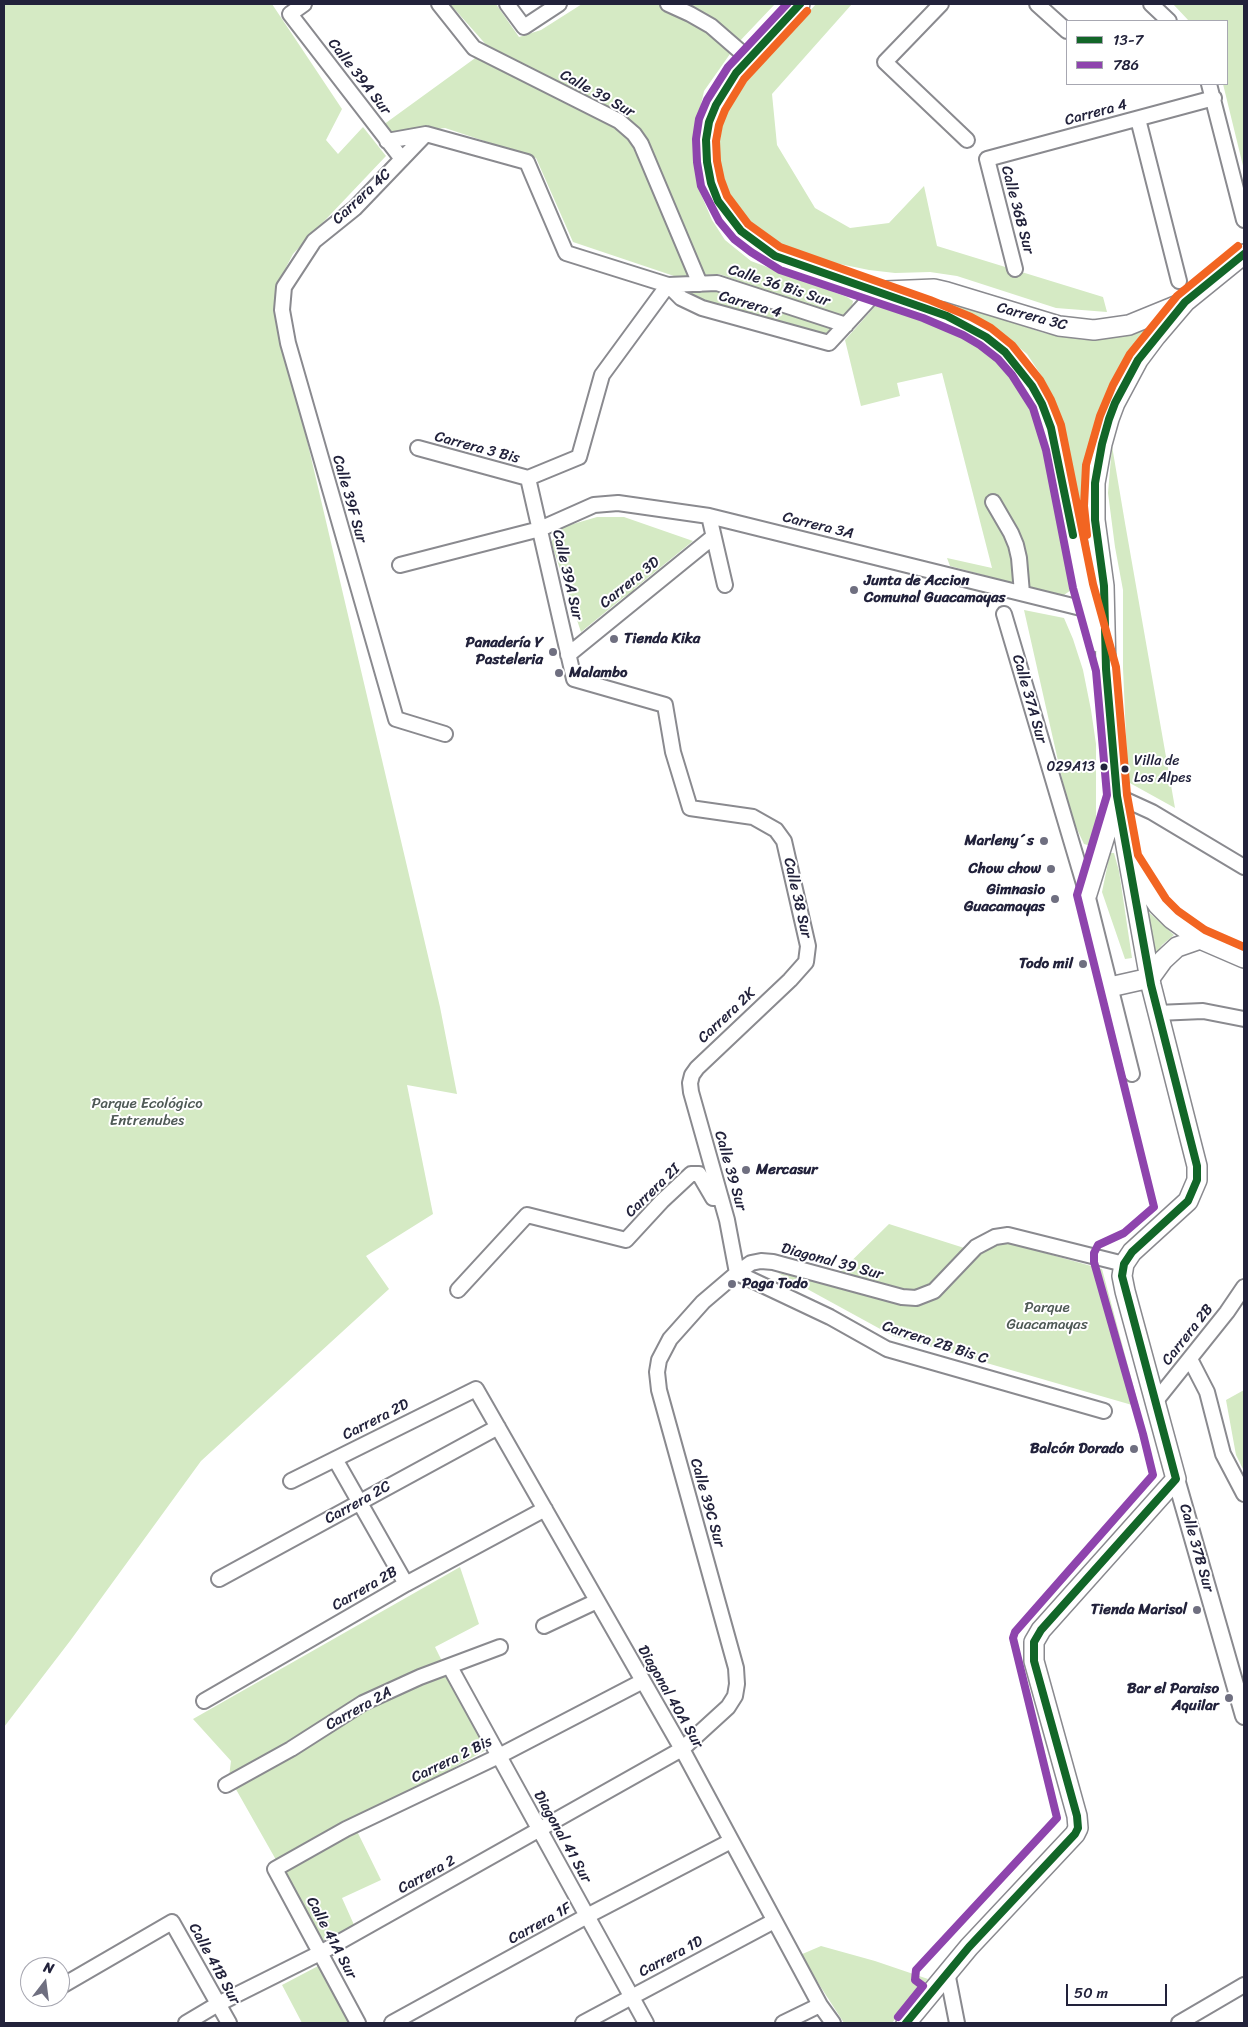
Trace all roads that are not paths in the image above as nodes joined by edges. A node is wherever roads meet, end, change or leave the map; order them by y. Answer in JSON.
{"nodes":[{"id":1,"x":304,"y":4,"type":"edge"},
{"id":2,"x":439,"y":4,"type":"edge"},
{"id":3,"x":507,"y":4,"type":"edge"},
{"id":4,"x":559,"y":4,"type":"edge"},
{"id":5,"x":668,"y":4,"type":"edge"},
{"id":6,"x":800,"y":4,"type":"edge"},
{"id":7,"x":941,"y":4,"type":"edge"},
{"id":8,"x":1037,"y":4,"type":"edge"},
{"id":9,"x":1151,"y":4,"type":"edge"},
{"id":10,"x":1168,"y":20,"type":"edge"},
{"id":11,"x":1066,"y":30,"type":"edge"},
{"id":12,"x":749,"y":59,"type":"junction"},
{"id":13,"x":1209,"y":85,"type":"edge"},
{"id":14,"x":1214,"y":98,"type":"junction"},
{"id":15,"x":1138,"y":119,"type":"junction"},
{"id":16,"x":426,"y":134,"type":"junction"},
{"id":17,"x":967,"y":140,"type":"dead end"},
{"id":18,"x":387,"y":141,"type":"junction"},
{"id":19,"x":402,"y":159,"type":"junction"},
{"id":20,"x":987,"y":159,"type":"joint"},
{"id":21,"x":1244,"y":220,"type":"edge"},
{"id":22,"x":1244,"y":254,"type":"edge"},
{"id":23,"x":1015,"y":269,"type":"dead end"},
{"id":24,"x":1180,"y":281,"type":"dead end"},
{"id":25,"x":700,"y":284,"type":"junction"},
{"id":26,"x":668,"y":285,"type":"junction"},
{"id":27,"x":284,"y":287,"type":"joint"},
{"id":28,"x":877,"y":291,"type":"junction"},
{"id":29,"x":1185,"y":302,"type":"junction"},
{"id":30,"x":846,"y":325,"type":"junction"},
{"id":31,"x":418,"y":448,"type":"dead end"},
{"id":32,"x":528,"y":478,"type":"junction"},
{"id":33,"x":993,"y":502,"type":"dead end"},
{"id":34,"x":709,"y":516,"type":"junction"},
{"id":35,"x":540,"y":529,"type":"junction"},
{"id":36,"x":713,"y":537,"type":"junction"},
{"id":37,"x":400,"y":565,"type":"dead end"},
{"id":38,"x":725,"y":585,"type":"dead end"},
{"id":39,"x":1022,"y":593,"type":"junction"},
{"id":40,"x":1089,"y":610,"type":"junction"},
{"id":41,"x":1004,"y":614,"type":"dead end"},
{"id":42,"x":568,"y":655,"type":"junction"},
{"id":43,"x":1106,"y":669,"type":"junction"},
{"id":44,"x":445,"y":734,"type":"dead end"},
{"id":45,"x":1117,"y":796,"type":"junction"},
{"id":46,"x":784,"y":840,"type":"joint"},
{"id":47,"x":1129,"y":859,"type":"junction"},
{"id":48,"x":1244,"y":867,"type":"edge"},
{"id":49,"x":1087,"y":894,"type":"junction"},
{"id":50,"x":1200,"y":939,"type":"junction"},
{"id":51,"x":1244,"y":958,"type":"edge"},
{"id":52,"x":1150,"y":978,"type":"junction"},
{"id":53,"x":790,"y":980,"type":"joint"},
{"id":54,"x":1110,"y":987,"type":"junction"},
{"id":55,"x":1157,"y":1013,"type":"junction"},
{"id":56,"x":1244,"y":1018,"type":"edge"},
{"id":57,"x":1132,"y":1074,"type":"dead end"},
{"id":58,"x":691,"y":1079,"type":"joint"},
{"id":59,"x":721,"y":1198,"type":"junction"},
{"id":60,"x":1124,"y":1264,"type":"junction"},
{"id":61,"x":737,"y":1273,"type":"junction"},
{"id":62,"x":1244,"y":1287,"type":"edge"},
{"id":63,"x":458,"y":1290,"type":"dead end"},
{"id":64,"x":1190,"y":1359,"type":"junction"},
{"id":65,"x":476,"y":1389,"type":"joint"},
{"id":66,"x":1155,"y":1402,"type":"junction"},
{"id":67,"x":1104,"y":1411,"type":"dead end"},
{"id":68,"x":498,"y":1428,"type":"junction"},
{"id":69,"x":335,"y":1459,"type":"junction"},
{"id":70,"x":1176,"y":1479,"type":"junction"},
{"id":71,"x":291,"y":1481,"type":"dead end"},
{"id":72,"x":1244,"y":1494,"type":"edge"},
{"id":73,"x":361,"y":1502,"type":"junction"},
{"id":74,"x":545,"y":1509,"type":"junction"},
{"id":75,"x":219,"y":1579,"type":"dead end"},
{"id":76,"x":406,"y":1584,"type":"junction"},
{"id":77,"x":597,"y":1601,"type":"junction"},
{"id":78,"x":544,"y":1626,"type":"dead end"},
{"id":79,"x":500,"y":1647,"type":"dead end"},
{"id":80,"x":450,"y":1667,"type":"junction"},
{"id":81,"x":643,"y":1681,"type":"junction"},
{"id":82,"x":204,"y":1701,"type":"dead end"},
{"id":83,"x":1244,"y":1716,"type":"edge"},
{"id":84,"x":682,"y":1749,"type":"junction"},
{"id":85,"x":499,"y":1756,"type":"junction"},
{"id":86,"x":226,"y":1785,"type":"dead end"},
{"id":87,"x":540,"y":1831,"type":"junction"},
{"id":88,"x":731,"y":1841,"type":"junction"},
{"id":89,"x":275,"y":1869,"type":"joint"},
{"id":90,"x":587,"y":1916,"type":"junction"},
{"id":91,"x":774,"y":1921,"type":"junction"},
{"id":92,"x":320,"y":1954,"type":"junction"},
{"id":93,"x":947,"y":1972,"type":"junction"},
{"id":94,"x":70,"y":1981,"type":"edge"},
{"id":95,"x":1244,"y":1985,"type":"edge"},
{"id":96,"x":631,"y":1997,"type":"junction"},
{"id":97,"x":218,"y":2004,"type":"junction"},
{"id":98,"x":820,"y":2004,"type":"junction"},
{"id":99,"x":186,"y":2023,"type":"edge"},
{"id":100,"x":229,"y":2023,"type":"edge"},
{"id":101,"x":358,"y":2023,"type":"edge"},
{"id":102,"x":392,"y":2023,"type":"edge"},
{"id":103,"x":583,"y":2023,"type":"edge"},
{"id":104,"x":646,"y":2023,"type":"edge"},
{"id":105,"x":783,"y":2023,"type":"edge"},
{"id":106,"x":833,"y":2023,"type":"edge"},
{"id":107,"x":906,"y":2023,"type":"edge"},
{"id":108,"x":957,"y":2023,"type":"edge"},
{"id":109,"x":1179,"y":2023,"type":"edge"}],
"edges":[{"from":1,"to":18,"type":"street","name":"Calle 39A Sur"},
{"from":2,"to":25,"type":"street","name":"Calle 39 Sur"},
{"from":3,"to":4,"type":"street"},
{"from":5,"to":12,"type":"street"},
{"from":6,"to":12,"type":"main road"},
{"from":7,"to":17,"type":"street"},
{"from":8,"to":11,"type":"street"},
{"from":9,"to":10,"type":"street"},
{"from":12,"to":28,"type":"main road"},
{"from":13,"to":14,"type":"street"},
{"from":14,"to":15,"type":"street","name":"Carrera 4"},
{"from":14,"to":21,"type":"street"},
{"from":15,"to":20,"type":"street","name":"Carrera 4"},
{"from":15,"to":24,"type":"street"},
{"from":16,"to":18,"type":"street"},
{"from":16,"to":19,"type":"street","name":"Carrera 4C"},
{"from":16,"to":26,"type":"street","name":"Calle 36 Bis Sur"},
{"from":18,"to":19,"type":"street","name":"Calle 39A Sur"},
{"from":19,"to":27,"type":"street","name":"Carrera 4C"},
{"from":20,"to":23,"type":"street","name":"Calle 36B Sur"},
{"from":22,"to":29,"type":"main road"},
{"from":25,"to":26,"type":"street","name":"Calle 36 Bis Sur"},
{"from":25,"to":30,"type":"street","name":"Calle 36 Bis Sur"},
{"from":26,"to":30,"type":"street","name":"Carrera 4"},
{"from":26,"to":32,"type":"street"},
{"from":27,"to":44,"type":"street","name":"Calle 39F Sur"},
{"from":28,"to":29,"type":"main road","name":"Carrera 3C"},
{"from":28,"to":30,"type":"street"},
{"from":28,"to":40,"type":"main road"},
{"from":29,"to":43,"type":"main road"},
{"from":31,"to":32,"type":"street","name":"Carrera 3 Bis"},
{"from":32,"to":35,"type":"street","name":"Calle 39A Sur"},
{"from":33,"to":39,"type":"street"},
{"from":34,"to":35,"type":"street","name":"Carrera 3A"},
{"from":34,"to":36,"type":"street"},
{"from":34,"to":39,"type":"street","name":"Carrera 3A"},
{"from":35,"to":37,"type":"street","name":"Carrera 3A"},
{"from":35,"to":42,"type":"street","name":"Calle 39A Sur"},
{"from":36,"to":38,"type":"street"},
{"from":36,"to":42,"type":"street","name":"Carrera 3D"},
{"from":39,"to":40,"type":"street","name":"Carrera 3A"},
{"from":40,"to":43,"type":"main road"},
{"from":41,"to":49,"type":"street","name":"Calle 37A Sur"},
{"from":42,"to":46,"type":"street","name":"Calle 39A Sur"},
{"from":43,"to":45,"type":"main road"},
{"from":45,"to":47,"type":"main road"},
{"from":45,"to":48,"type":"street"},
{"from":45,"to":49,"type":"main road"},
{"from":46,"to":53,"type":"street","name":"Calle 38 Sur"},
{"from":47,"to":50,"type":"main road"},
{"from":47,"to":52,"type":"main road"},
{"from":49,"to":54,"type":"street","name":"Calle 37A Sur"},
{"from":50,"to":51,"type":"main road"},
{"from":50,"to":52,"type":"main road"},
{"from":52,"to":54,"type":"main road"},
{"from":52,"to":55,"type":"main road"},
{"from":53,"to":58,"type":"street","name":"Carrera 2K"},
{"from":54,"to":57,"type":"street","name":"Calle 37A Sur"},
{"from":55,"to":56,"type":"street"},
{"from":55,"to":60,"type":"main road"},
{"from":58,"to":59,"type":"street","name":"Calle 39 Sur"},
{"from":59,"to":61,"type":"street","name":"Calle 39 Sur"},
{"from":59,"to":63,"type":"street","name":"Carrera 2I"},
{"from":60,"to":61,"type":"street","name":"Diagonal 39 Sur"},
{"from":60,"to":66,"type":"main road","name":"Calle 37B Sur"},
{"from":61,"to":67,"type":"street","name":"Carrera 2B Bis C"},
{"from":61,"to":84,"type":"street","name":"Calle 39C Sur"},
{"from":62,"to":64,"type":"street","name":"Carrera 2B"},
{"from":64,"to":66,"type":"street","name":"Carrera 2B"},
{"from":64,"to":72,"type":"street"},
{"from":65,"to":68,"type":"street","name":"Diagonal 40A Sur"},
{"from":65,"to":69,"type":"street","name":"Carrera 2D"},
{"from":66,"to":70,"type":"main road","name":"Calle 37B Sur"},
{"from":68,"to":73,"type":"street","name":"Carrera 2C"},
{"from":68,"to":74,"type":"street","name":"Diagonal 40A Sur"},
{"from":69,"to":71,"type":"street","name":"Carrera 2D"},
{"from":69,"to":73,"type":"street"},
{"from":70,"to":83,"type":"street","name":"Calle 37B Sur"},
{"from":70,"to":93,"type":"main road"},
{"from":73,"to":75,"type":"street","name":"Carrera 2C"},
{"from":73,"to":76,"type":"street"},
{"from":74,"to":76,"type":"street","name":"Carrera 2B"},
{"from":74,"to":77,"type":"street","name":"Diagonal 40A Sur"},
{"from":76,"to":82,"type":"street","name":"Carrera 2B"},
{"from":77,"to":78,"type":"street"},
{"from":77,"to":81,"type":"street","name":"Diagonal 40A Sur"},
{"from":79,"to":80,"type":"street","name":"Carrera 2A"},
{"from":80,"to":85,"type":"street","name":"Diagonal 41 Sur"},
{"from":80,"to":86,"type":"street","name":"Carrera 2A"},
{"from":81,"to":84,"type":"street","name":"Diagonal 40A Sur"},
{"from":81,"to":85,"type":"street","name":"Carrera 2 Bis"},
{"from":84,"to":87,"type":"street","name":"Carrera 2"},
{"from":84,"to":88,"type":"street","name":"Diagonal 40A Sur"},
{"from":85,"to":87,"type":"street","name":"Diagonal 41 Sur"},
{"from":85,"to":89,"type":"street","name":"Carrera 2 Bis"},
{"from":87,"to":90,"type":"street","name":"Diagonal 41 Sur"},
{"from":87,"to":92,"type":"street","name":"Carrera 2"},
{"from":88,"to":90,"type":"street","name":"Carrera 1F"},
{"from":88,"to":91,"type":"street","name":"Diagonal 40A Sur"},
{"from":89,"to":92,"type":"street","name":"Calle 41A Sur"},
{"from":90,"to":96,"type":"street","name":"Diagonal 41 Sur"},
{"from":90,"to":102,"type":"street","name":"Carrera 1F"},
{"from":91,"to":96,"type":"street","name":"Carrera 1D"},
{"from":91,"to":98,"type":"street","name":"Diagonal 40A Sur"},
{"from":92,"to":97,"type":"street","name":"Carrera 2"},
{"from":92,"to":101,"type":"street","name":"Calle 41A Sur"},
{"from":93,"to":107,"type":"main road"},
{"from":93,"to":108,"type":"street"},
{"from":94,"to":97,"type":"street","name":"Calle 41B Sur"},
{"from":95,"to":109,"type":"street"},
{"from":96,"to":103,"type":"street","name":"Carrera 1D"},
{"from":96,"to":104,"type":"street","name":"Diagonal 41 Sur"},
{"from":97,"to":99,"type":"street","name":"Carrera 2"},
{"from":97,"to":100,"type":"street","name":"Calle 41B Sur"},
{"from":98,"to":105,"type":"street"},
{"from":98,"to":106,"type":"street","name":"Diagonal 40A Sur"}]}
